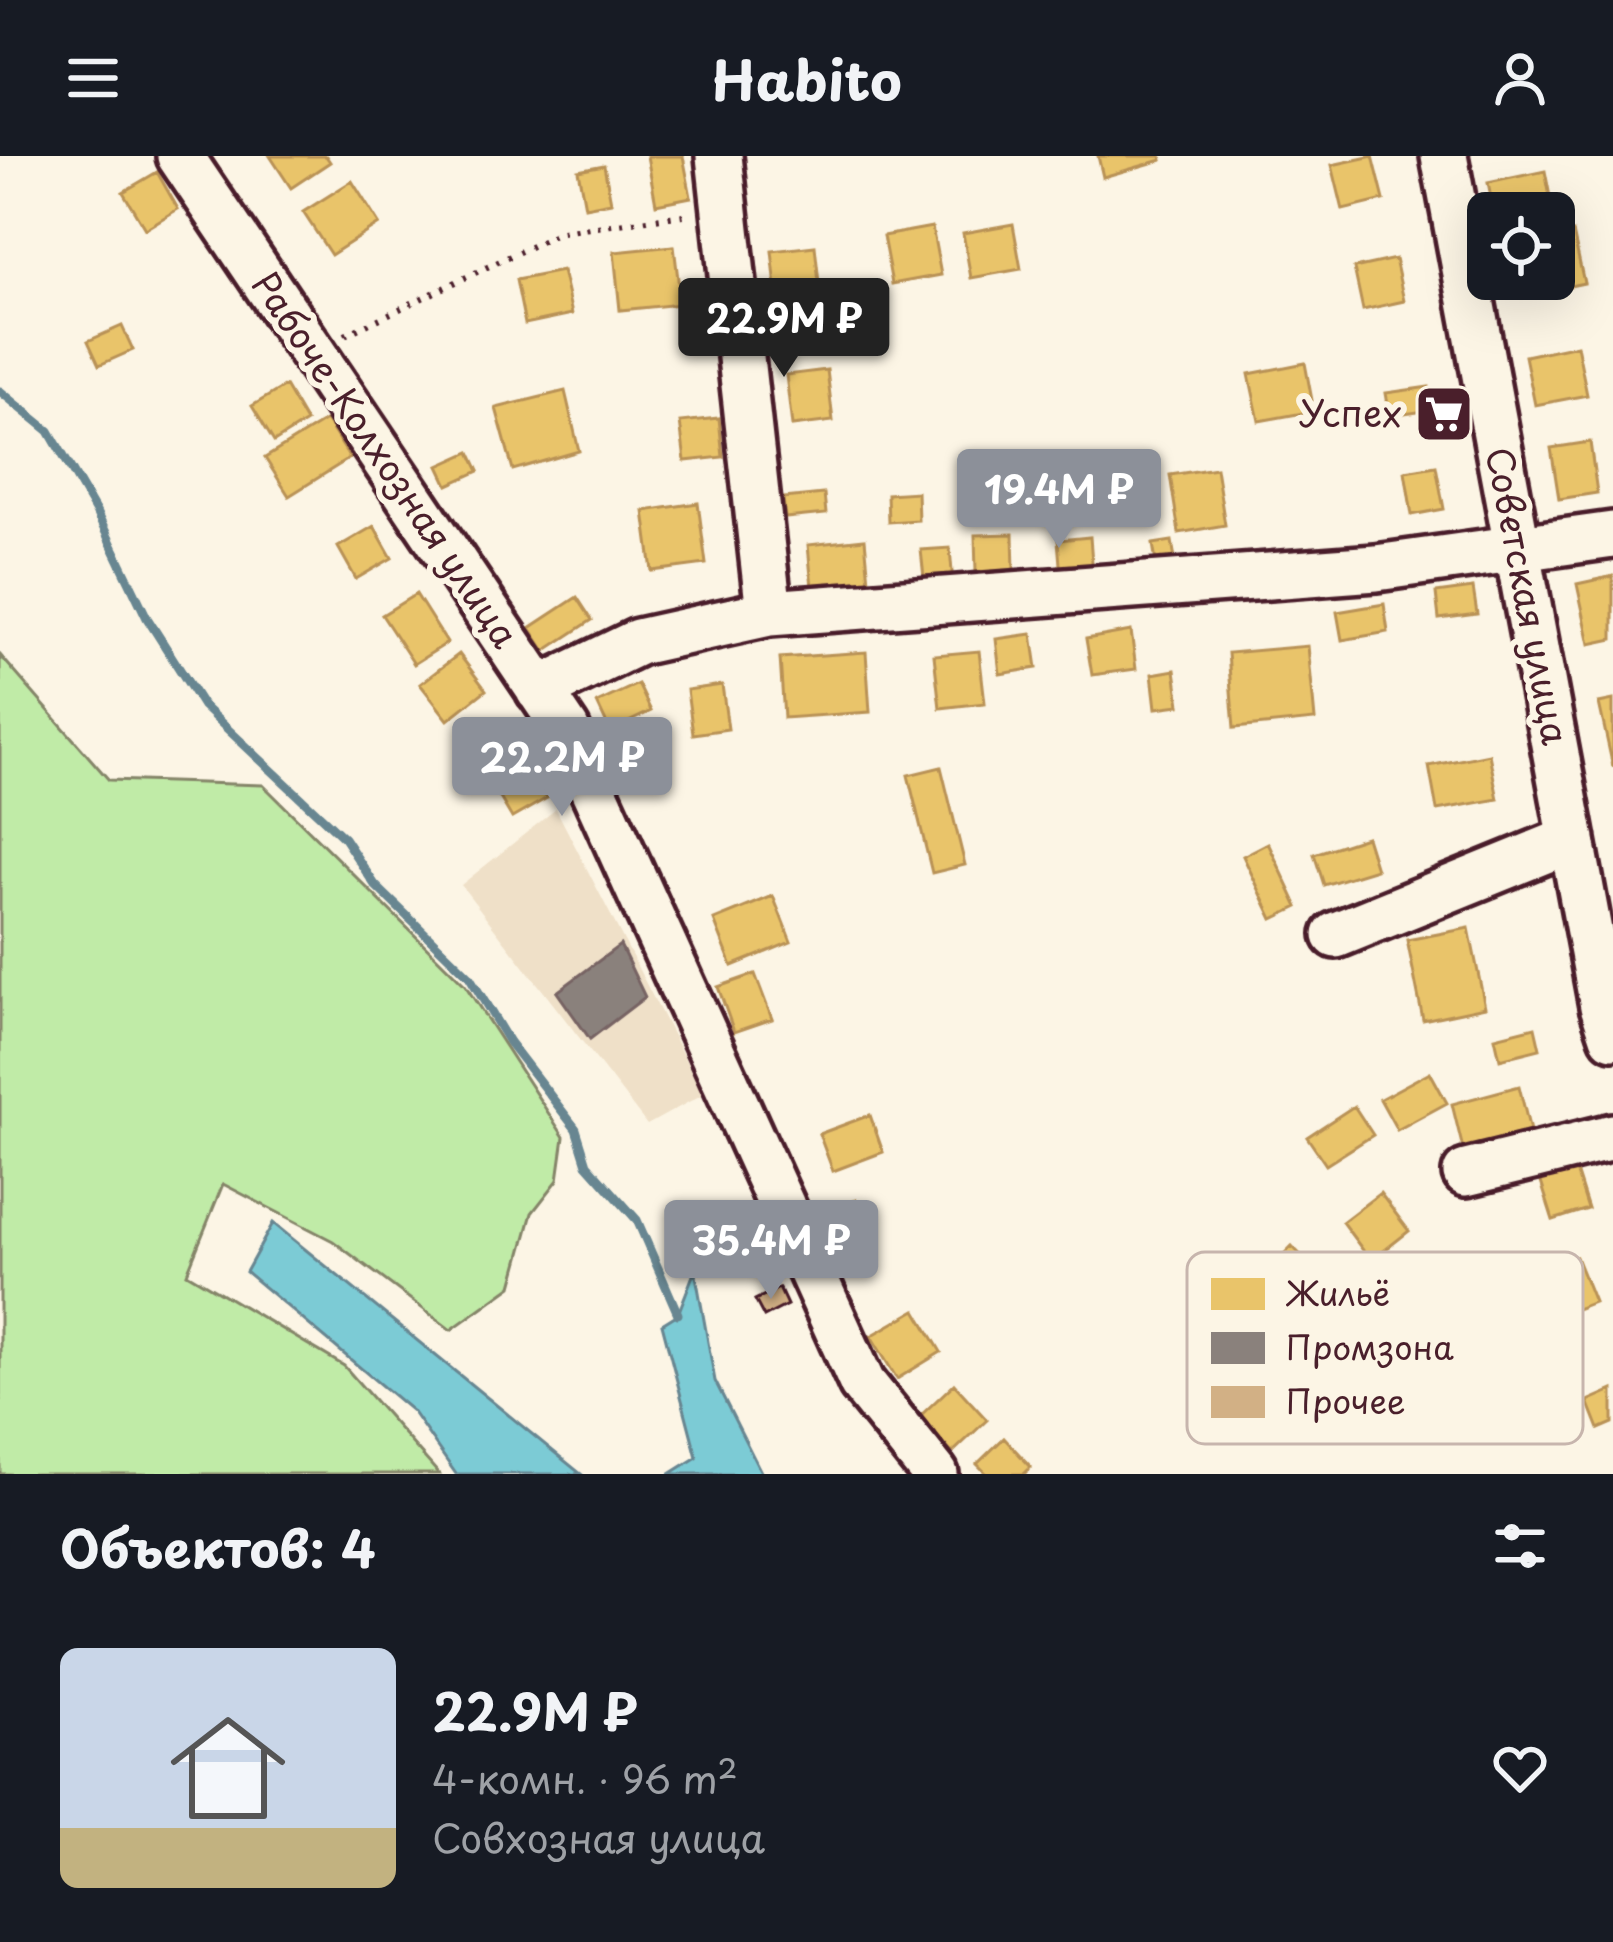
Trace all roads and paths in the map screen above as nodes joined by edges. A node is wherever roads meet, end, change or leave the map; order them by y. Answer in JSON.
{"nodes":[{"id":1,"x":180,"y":156,"type":"edge"},
{"id":2,"x":719,"y":156,"type":"edge"},
{"id":3,"x":1444,"y":156,"type":"edge"},
{"id":4,"x":724,"y":209,"type":"junction"},
{"id":5,"x":313,"y":351,"type":"junction"},
{"id":6,"x":1613,"y":535,"type":"edge"},
{"id":7,"x":1518,"y":548,"type":"junction"},
{"id":8,"x":770,"y":613,"type":"junction"},
{"id":9,"x":539,"y":690,"type":"junction"},
{"id":10,"x":1572,"y":839,"type":"junction"},
{"id":11,"x":1336,"y":935,"type":"dead end"},
{"id":12,"x":1613,"y":1036,"type":"edge"},
{"id":13,"x":1613,"y":1137,"type":"edge"},
{"id":14,"x":1466,"y":1173,"type":"dead end"},
{"id":15,"x":935,"y":1474,"type":"edge"}],
"edges":[{"from":1,"to":5,"type":"street","name":"Рабоче-Колхозная улица"},
{"from":2,"to":4,"type":"street"},
{"from":3,"to":7,"type":"street","name":"Советская улица"},
{"from":4,"to":5,"type":"path"},
{"from":4,"to":8,"type":"street"},
{"from":5,"to":9,"type":"street","name":"Рабоче-Колхозная улица"},
{"from":6,"to":7,"type":"street"},
{"from":7,"to":8,"type":"street"},
{"from":7,"to":10,"type":"street","name":"Советская улица"},
{"from":8,"to":9,"type":"street"},
{"from":9,"to":15,"type":"street","name":"Рабоче-Колхозная улица"},
{"from":10,"to":11,"type":"street"},
{"from":10,"to":12,"type":"street","name":"Советская улица"},
{"from":13,"to":14,"type":"street"}]}
